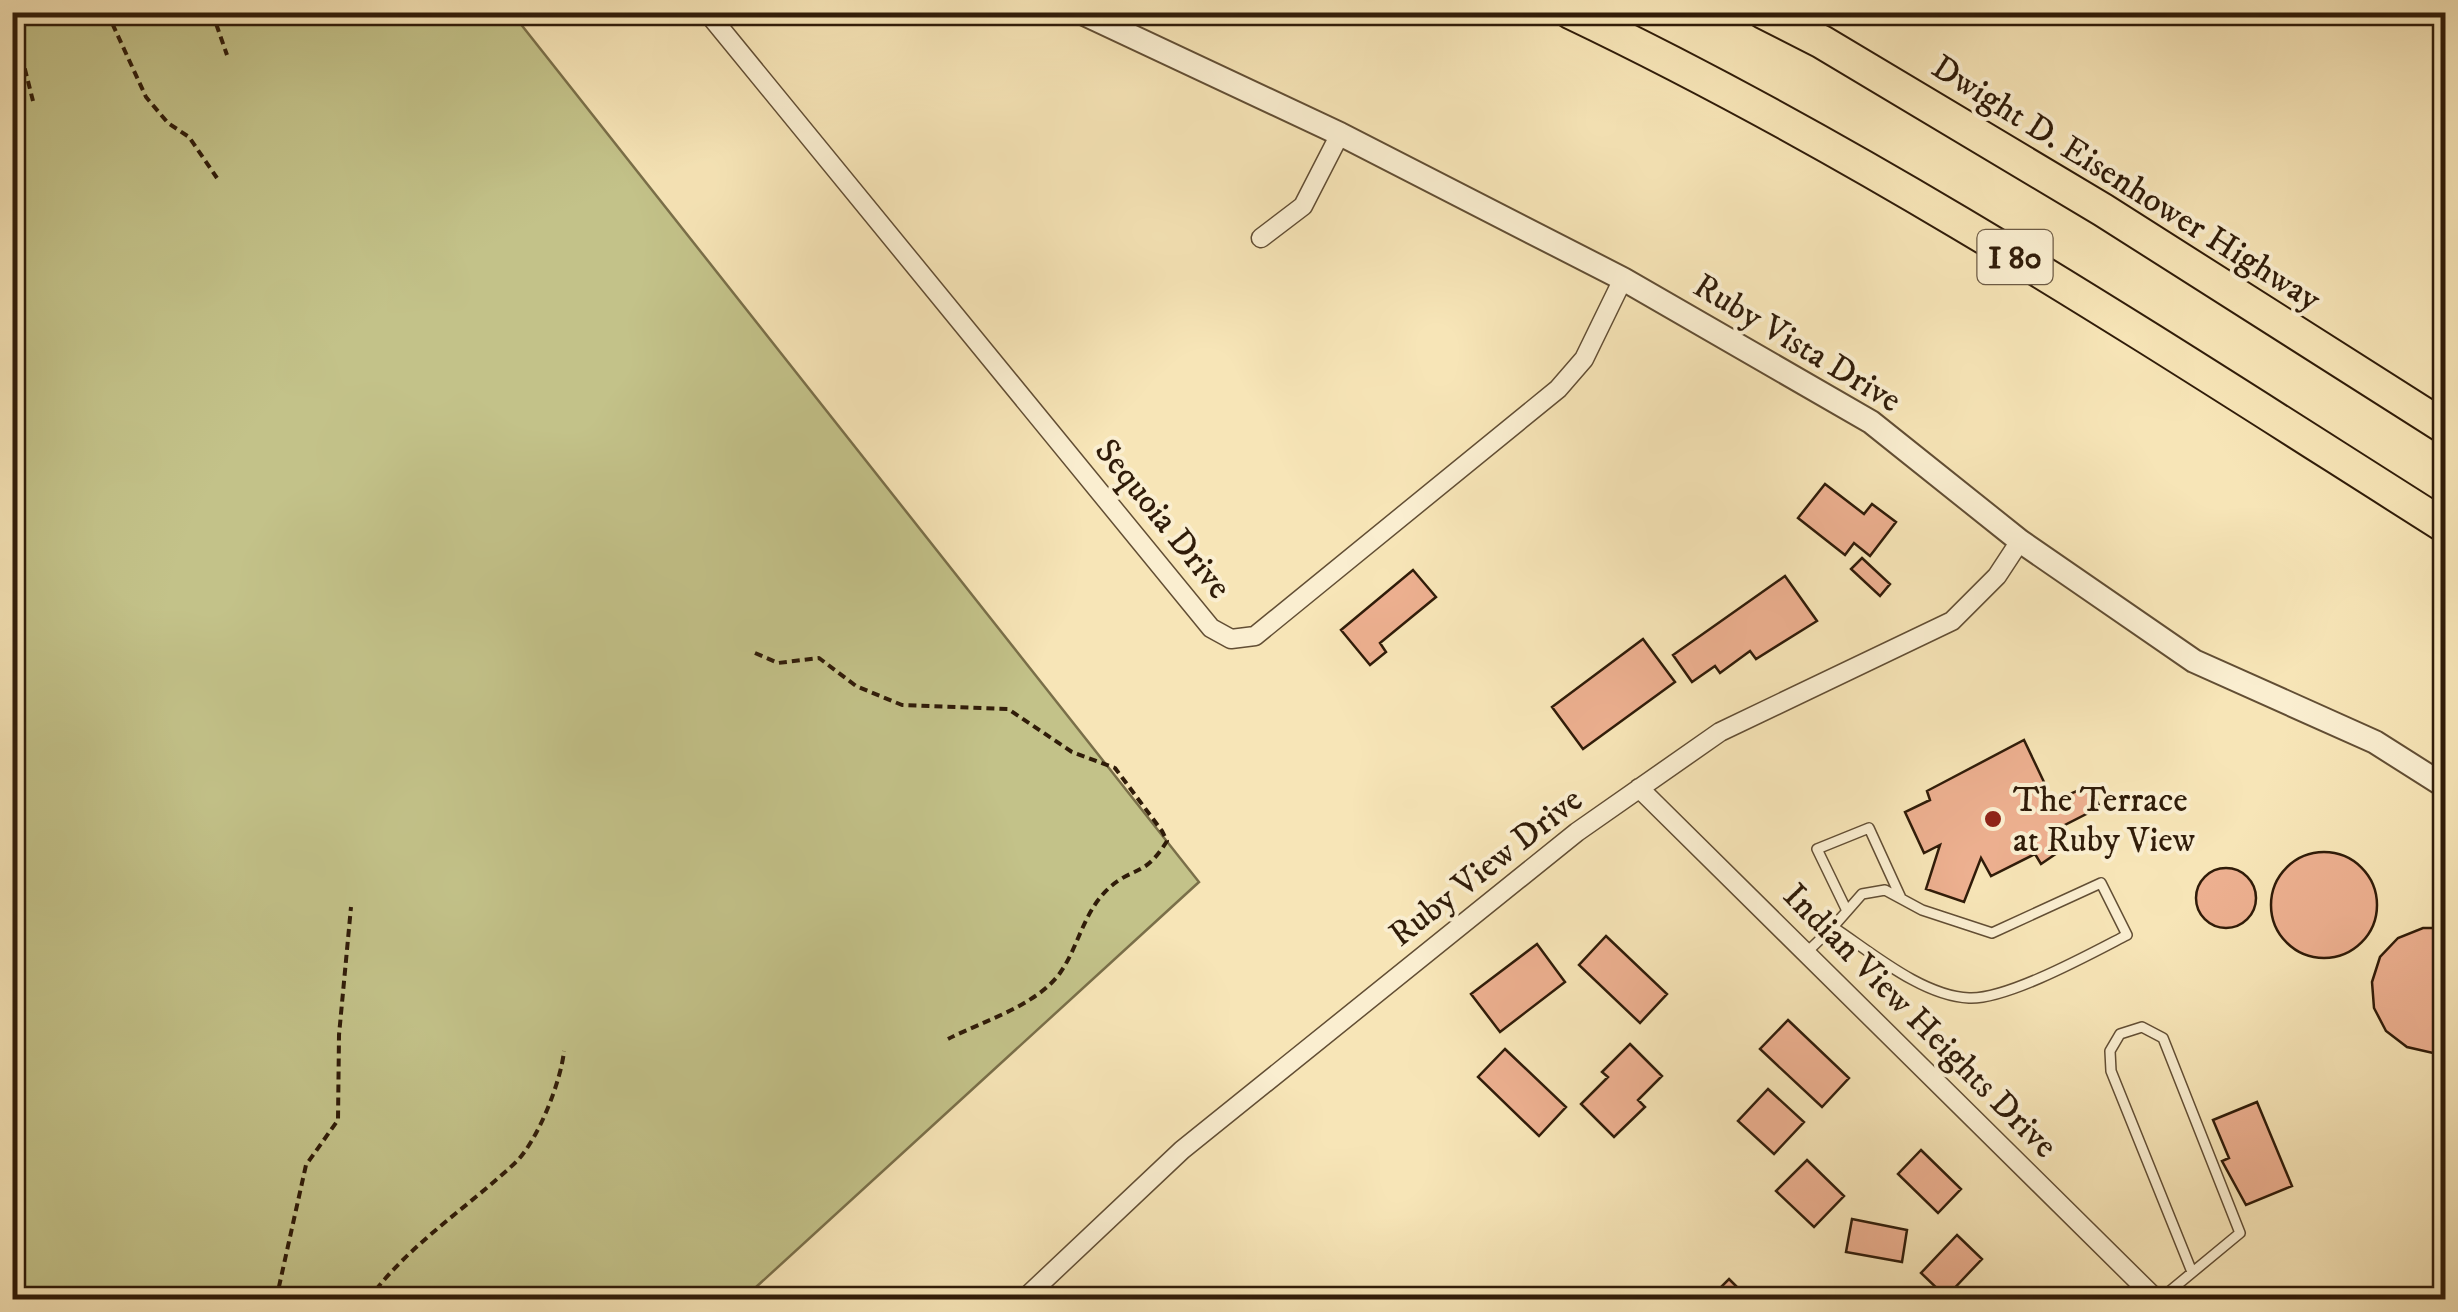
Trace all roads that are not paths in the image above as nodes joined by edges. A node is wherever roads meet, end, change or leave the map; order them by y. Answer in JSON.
{"nodes":[{"id":1,"x":706,"y":12,"type":"edge"},
{"id":2,"x":1080,"y":12,"type":"edge"},
{"id":3,"x":1570,"y":12,"type":"edge"},
{"id":4,"x":1762,"y":12,"type":"edge"},
{"id":5,"x":1340,"y":134,"type":"junction"},
{"id":6,"x":1261,"y":238,"type":"dead end"},
{"id":7,"x":1623,"y":280,"type":"junction"},
{"id":8,"x":2446,"y":428,"type":"edge"},
{"id":9,"x":2446,"y":527,"type":"edge"},
{"id":10,"x":2020,"y":541,"type":"junction"},
{"id":11,"x":2446,"y":787,"type":"edge"},
{"id":12,"x":1638,"y":788,"type":"junction"},
{"id":13,"x":1901,"y":899,"type":"junction"},
{"id":14,"x":1847,"y":912,"type":"junction"},
{"id":15,"x":1833,"y":927,"type":"junction"},
{"id":16,"x":1806,"y":952,"type":"junction"},
{"id":17,"x":2192,"y":1272,"type":"junction"},
{"id":18,"x":1023,"y":1300,"type":"edge"},
{"id":19,"x":2158,"y":1300,"type":"edge"}],
"edges":[{"from":1,"to":7,"type":"street","name":"Sequoia Drive"},
{"from":2,"to":5,"type":"street","name":"Ruby Vista Drive"},
{"from":3,"to":9,"type":"highway","number":"I 80"},
{"from":4,"to":8,"type":"highway","name":"Dwight D. Eisenhower Highway","number":"I 80"},
{"from":5,"to":6,"type":"street"},
{"from":5,"to":7,"type":"street","name":"Ruby Vista Drive"},
{"from":7,"to":10,"type":"street","name":"Ruby Vista Drive"},
{"from":10,"to":11,"type":"street","name":"Ruby Vista Drive"},
{"from":10,"to":12,"type":"street","name":"Ruby View Drive"},
{"from":12,"to":16,"type":"street","name":"Indian View Heights Drive"},
{"from":12,"to":18,"type":"street","name":"Ruby View Drive"},
{"from":13,"to":14,"type":"lane"},
{"from":13,"to":14,"type":"lane"},
{"from":13,"to":15,"type":"lane"},
{"from":14,"to":15,"type":"lane"},
{"from":15,"to":16,"type":"lane"},
{"from":16,"to":19,"type":"street","name":"Indian View Heights Drive"},
{"from":17,"to":17,"type":"lane"},
{"from":17,"to":19,"type":"lane"}]}
